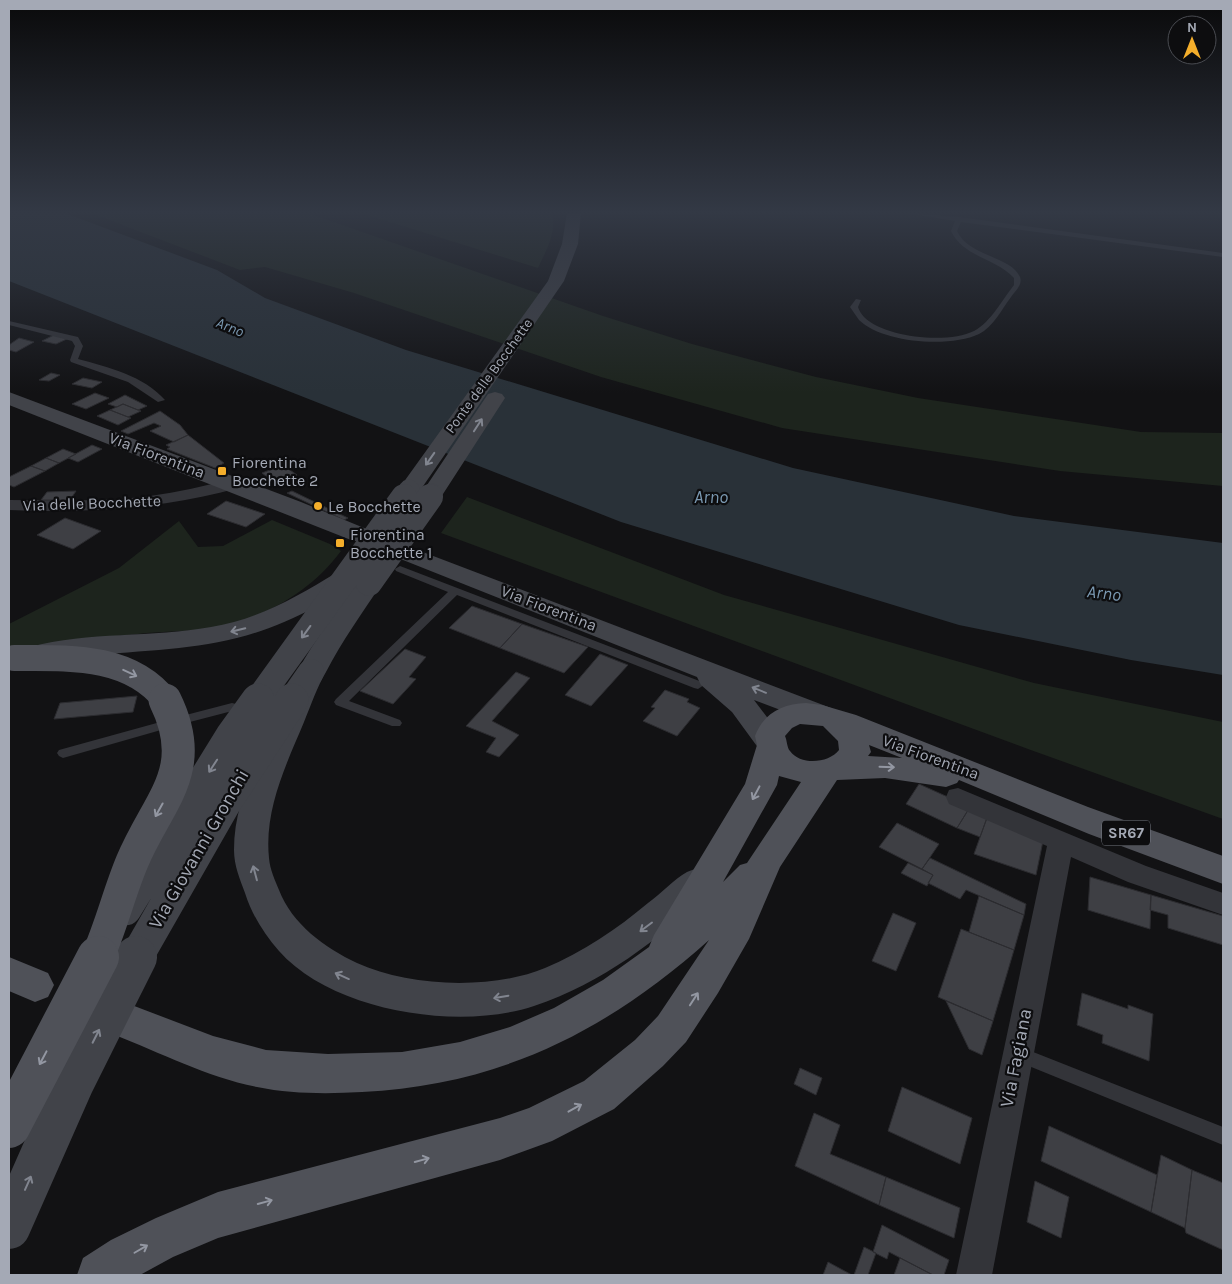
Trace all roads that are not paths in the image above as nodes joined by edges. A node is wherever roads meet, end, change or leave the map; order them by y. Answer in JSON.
{"nodes":[{"id":1,"x":578,"y":273,"type":"edge"},
{"id":2,"x":1013,"y":273,"type":"edge"},
{"id":3,"x":858,"y":300,"type":"dead end"},
{"id":4,"x":10,"y":323,"type":"dead end"},
{"id":5,"x":9,"y":398,"type":"edge"},
{"id":6,"x":162,"y":400,"type":"dead end"},
{"id":7,"x":232,"y":484,"type":"junction"},
{"id":8,"x":420,"y":492,"type":"junction"},
{"id":9,"x":9,"y":506,"type":"edge"},
{"id":10,"x":360,"y":535,"type":"dead end"},
{"id":11,"x":403,"y":561,"type":"joint"},
{"id":12,"x":344,"y":578,"type":"junction"},
{"id":13,"x":455,"y":591,"type":"junction"},
{"id":14,"x":11,"y":659,"type":"edge"},
{"id":15,"x":311,"y":672,"type":"junction"},
{"id":16,"x":695,"y":674,"type":"junction"},
{"id":17,"x":232,"y":707,"type":"dead end"},
{"id":18,"x":827,"y":717,"type":"junction"},
{"id":19,"x":186,"y":719,"type":"dead end"},
{"id":20,"x":396,"y":723,"type":"dead end"},
{"id":21,"x":164,"y":725,"type":"dead end"},
{"id":22,"x":771,"y":744,"type":"junction"},
{"id":23,"x":63,"y":753,"type":"dead end"},
{"id":24,"x":832,"y":771,"type":"junction"},
{"id":25,"x":1028,"y":796,"type":"junction"},
{"id":26,"x":958,"y":797,"type":"dead end"},
{"id":27,"x":1062,"y":841,"type":"junction"},
{"id":28,"x":765,"y":861,"type":"junction"},
{"id":29,"x":1223,"y":870,"type":"edge"},
{"id":30,"x":710,"y":873,"type":"junction"},
{"id":31,"x":1223,"y":904,"type":"edge"},
{"id":32,"x":99,"y":954,"type":"junction"},
{"id":33,"x":656,"y":964,"type":"junction"},
{"id":34,"x":129,"y":1022,"type":"dead end"},
{"id":35,"x":1017,"y":1053,"type":"junction"},
{"id":36,"x":9,"y":1127,"type":"edge"},
{"id":37,"x":1223,"y":1136,"type":"edge"},
{"id":38,"x":9,"y":1228,"type":"edge"},
{"id":39,"x":100,"y":1275,"type":"edge"},
{"id":40,"x":974,"y":1275,"type":"edge"}],
"edges":[{"from":1,"to":8,"type":"main road","name":"Ponte delle Bocchette"},
{"from":2,"to":3,"type":"lane"},
{"from":4,"to":6,"type":"lane"},
{"from":5,"to":7,"type":"main road","name":"Via Fiorentina"},
{"from":7,"to":9,"type":"street","name":"Via delle Bocchette"},
{"from":7,"to":10,"type":"main road","name":"Via Fiorentina"},
{"from":8,"to":12,"type":"main road","name":"Via Giovanni Gronchi","bridge":true},
{"from":8,"to":15,"type":"main road","name":"Via Giovanni Gronchi","bridge":true},
{"from":11,"to":13,"type":"lane"},
{"from":11,"to":16,"type":"main road","name":"Via Fiorentina"},
{"from":12,"to":14,"type":"main road","one_way":true,"bridge":true},
{"from":12,"to":32,"type":"main road","name":"Via Giovanni Gronchi","one_way":true,"bridge":true},
{"from":13,"to":16,"type":"lane"},
{"from":13,"to":20,"type":"lane"},
{"from":14,"to":32,"type":"main road","one_way":true,"bridge":true},
{"from":30,"to":15,"type":"main road","one_way":true,"bridge":true},
{"from":38,"to":15,"type":"main road","name":"Via Giovanni Gronchi","one_way":true,"bridge":true},
{"from":18,"to":16,"type":"main road","name":"Via Fiorentina","one_way":true},
{"from":16,"to":22,"type":"main road","name":"Via Fiorentina"},
{"from":17,"to":19,"type":"lane"},
{"from":18,"to":22,"type":"main road","name":"Via Fiorentina"},
{"from":18,"to":24,"type":"main road","name":"Via Fiorentina"},
{"from":18,"to":25,"type":"main road","name":"Via Fiorentina"},
{"from":21,"to":23,"type":"lane"},
{"from":22,"to":24,"type":"main road","name":"Via Fiorentina"},
{"from":22,"to":30,"type":"main road","one_way":true},
{"from":24,"to":25,"type":"main road","name":"Via Fiorentina","one_way":true},
{"from":24,"to":28,"type":"main road"},
{"from":25,"to":29,"type":"main road","name":"Via Fiorentina","number":"SR67"},
{"from":26,"to":27,"type":"street"},
{"from":27,"to":31,"type":"street"},
{"from":27,"to":35,"type":"street","name":"Via Fagiana"},
{"from":28,"to":33,"type":"main road"},
{"from":39,"to":28,"type":"main road","one_way":true},
{"from":30,"to":33,"type":"main road"},
{"from":32,"to":36,"type":"main road","name":"Via Giovanni Gronchi","one_way":true,"bridge":true},
{"from":33,"to":34,"type":"main road"},
{"from":35,"to":37,"type":"lane"},
{"from":35,"to":40,"type":"street","name":"Via Fagiana"}]}
